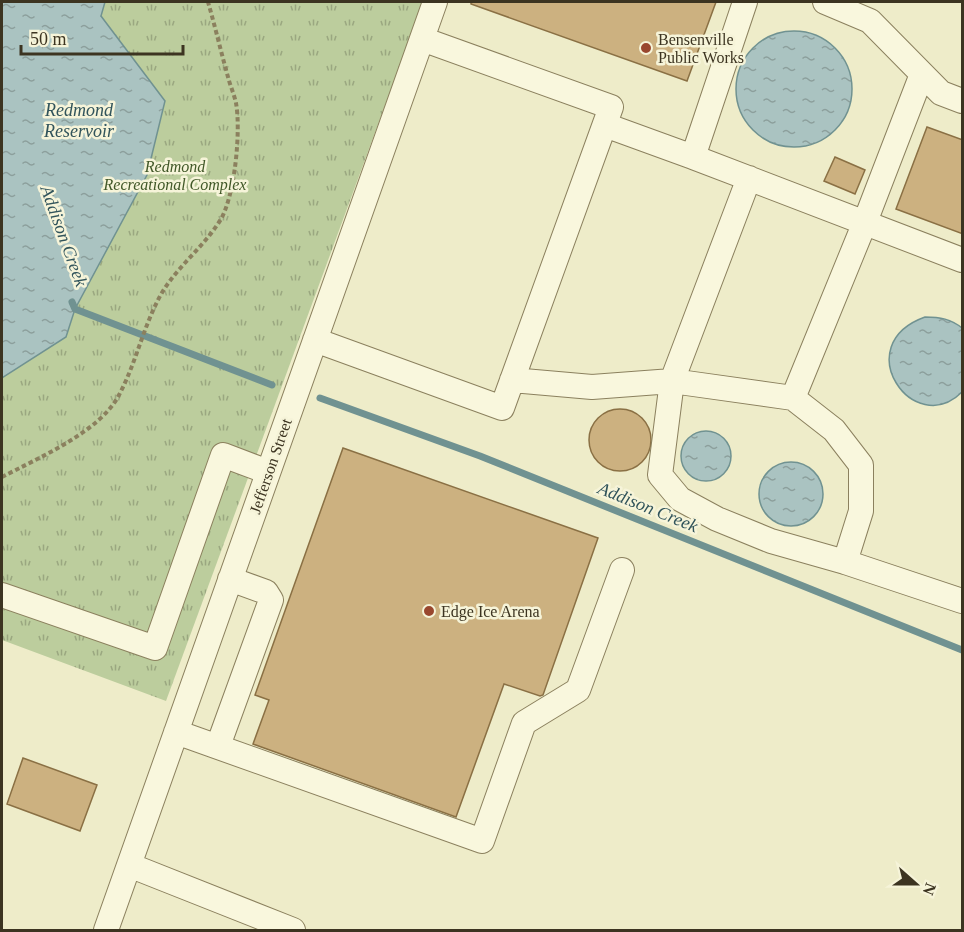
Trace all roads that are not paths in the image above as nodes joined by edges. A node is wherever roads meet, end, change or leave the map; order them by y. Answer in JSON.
{"nodes":[{"id":1,"x":435,"y":2,"type":"edge"},
{"id":2,"x":746,"y":2,"type":"edge"},
{"id":3,"x":825,"y":2,"type":"edge"},
{"id":4,"x":422,"y":39,"type":"junction"},
{"id":5,"x":922,"y":74,"type":"junction"},
{"id":6,"x":963,"y":101,"type":"edge"},
{"id":7,"x":605,"y":125,"type":"junction"},
{"id":8,"x":693,"y":157,"type":"junction"},
{"id":9,"x":749,"y":178,"type":"junction"},
{"id":10,"x":865,"y":222,"type":"junction"},
{"id":11,"x":963,"y":260,"type":"edge"},
{"id":12,"x":315,"y":340,"type":"junction"},
{"id":13,"x":512,"y":380,"type":"junction"},
{"id":14,"x":672,"y":381,"type":"junction"},
{"id":15,"x":793,"y":398,"type":"junction"},
{"id":16,"x":268,"y":472,"type":"junction"},
{"id":17,"x":845,"y":562,"type":"junction"},
{"id":18,"x":622,"y":570,"type":"dead end"},
{"id":19,"x":230,"y":579,"type":"junction"},
{"id":20,"x":2,"y":596,"type":"edge"},
{"id":21,"x":963,"y":601,"type":"edge"},
{"id":22,"x":176,"y":732,"type":"junction"},
{"id":23,"x":218,"y":746,"type":"junction"},
{"id":24,"x":129,"y":865,"type":"junction"},
{"id":25,"x":106,"y":930,"type":"edge"},
{"id":26,"x":293,"y":930,"type":"edge"}],
"edges":[{"from":1,"to":4,"type":"street","name":"Jefferson Street"},
{"from":2,"to":8,"type":"street"},
{"from":3,"to":5,"type":"street"},
{"from":4,"to":7,"type":"street"},
{"from":4,"to":12,"type":"street","name":"Jefferson Street"},
{"from":5,"to":6,"type":"street"},
{"from":5,"to":10,"type":"street"},
{"from":7,"to":8,"type":"street"},
{"from":7,"to":13,"type":"street"},
{"from":8,"to":9,"type":"street"},
{"from":9,"to":10,"type":"street"},
{"from":9,"to":14,"type":"street"},
{"from":10,"to":11,"type":"street"},
{"from":10,"to":15,"type":"street"},
{"from":12,"to":13,"type":"street"},
{"from":12,"to":16,"type":"street","name":"Jefferson Street"},
{"from":13,"to":14,"type":"street"},
{"from":14,"to":15,"type":"street"},
{"from":14,"to":17,"type":"street"},
{"from":15,"to":17,"type":"street"},
{"from":16,"to":19,"type":"street","name":"Jefferson Street"},
{"from":16,"to":20,"type":"street"},
{"from":17,"to":21,"type":"street"},
{"from":18,"to":23,"type":"street"},
{"from":19,"to":22,"type":"street","name":"Jefferson Street"},
{"from":19,"to":23,"type":"street"},
{"from":22,"to":23,"type":"street"},
{"from":22,"to":24,"type":"street","name":"Jefferson Street"},
{"from":24,"to":25,"type":"street","name":"Jefferson Street"},
{"from":24,"to":26,"type":"street"}]}
